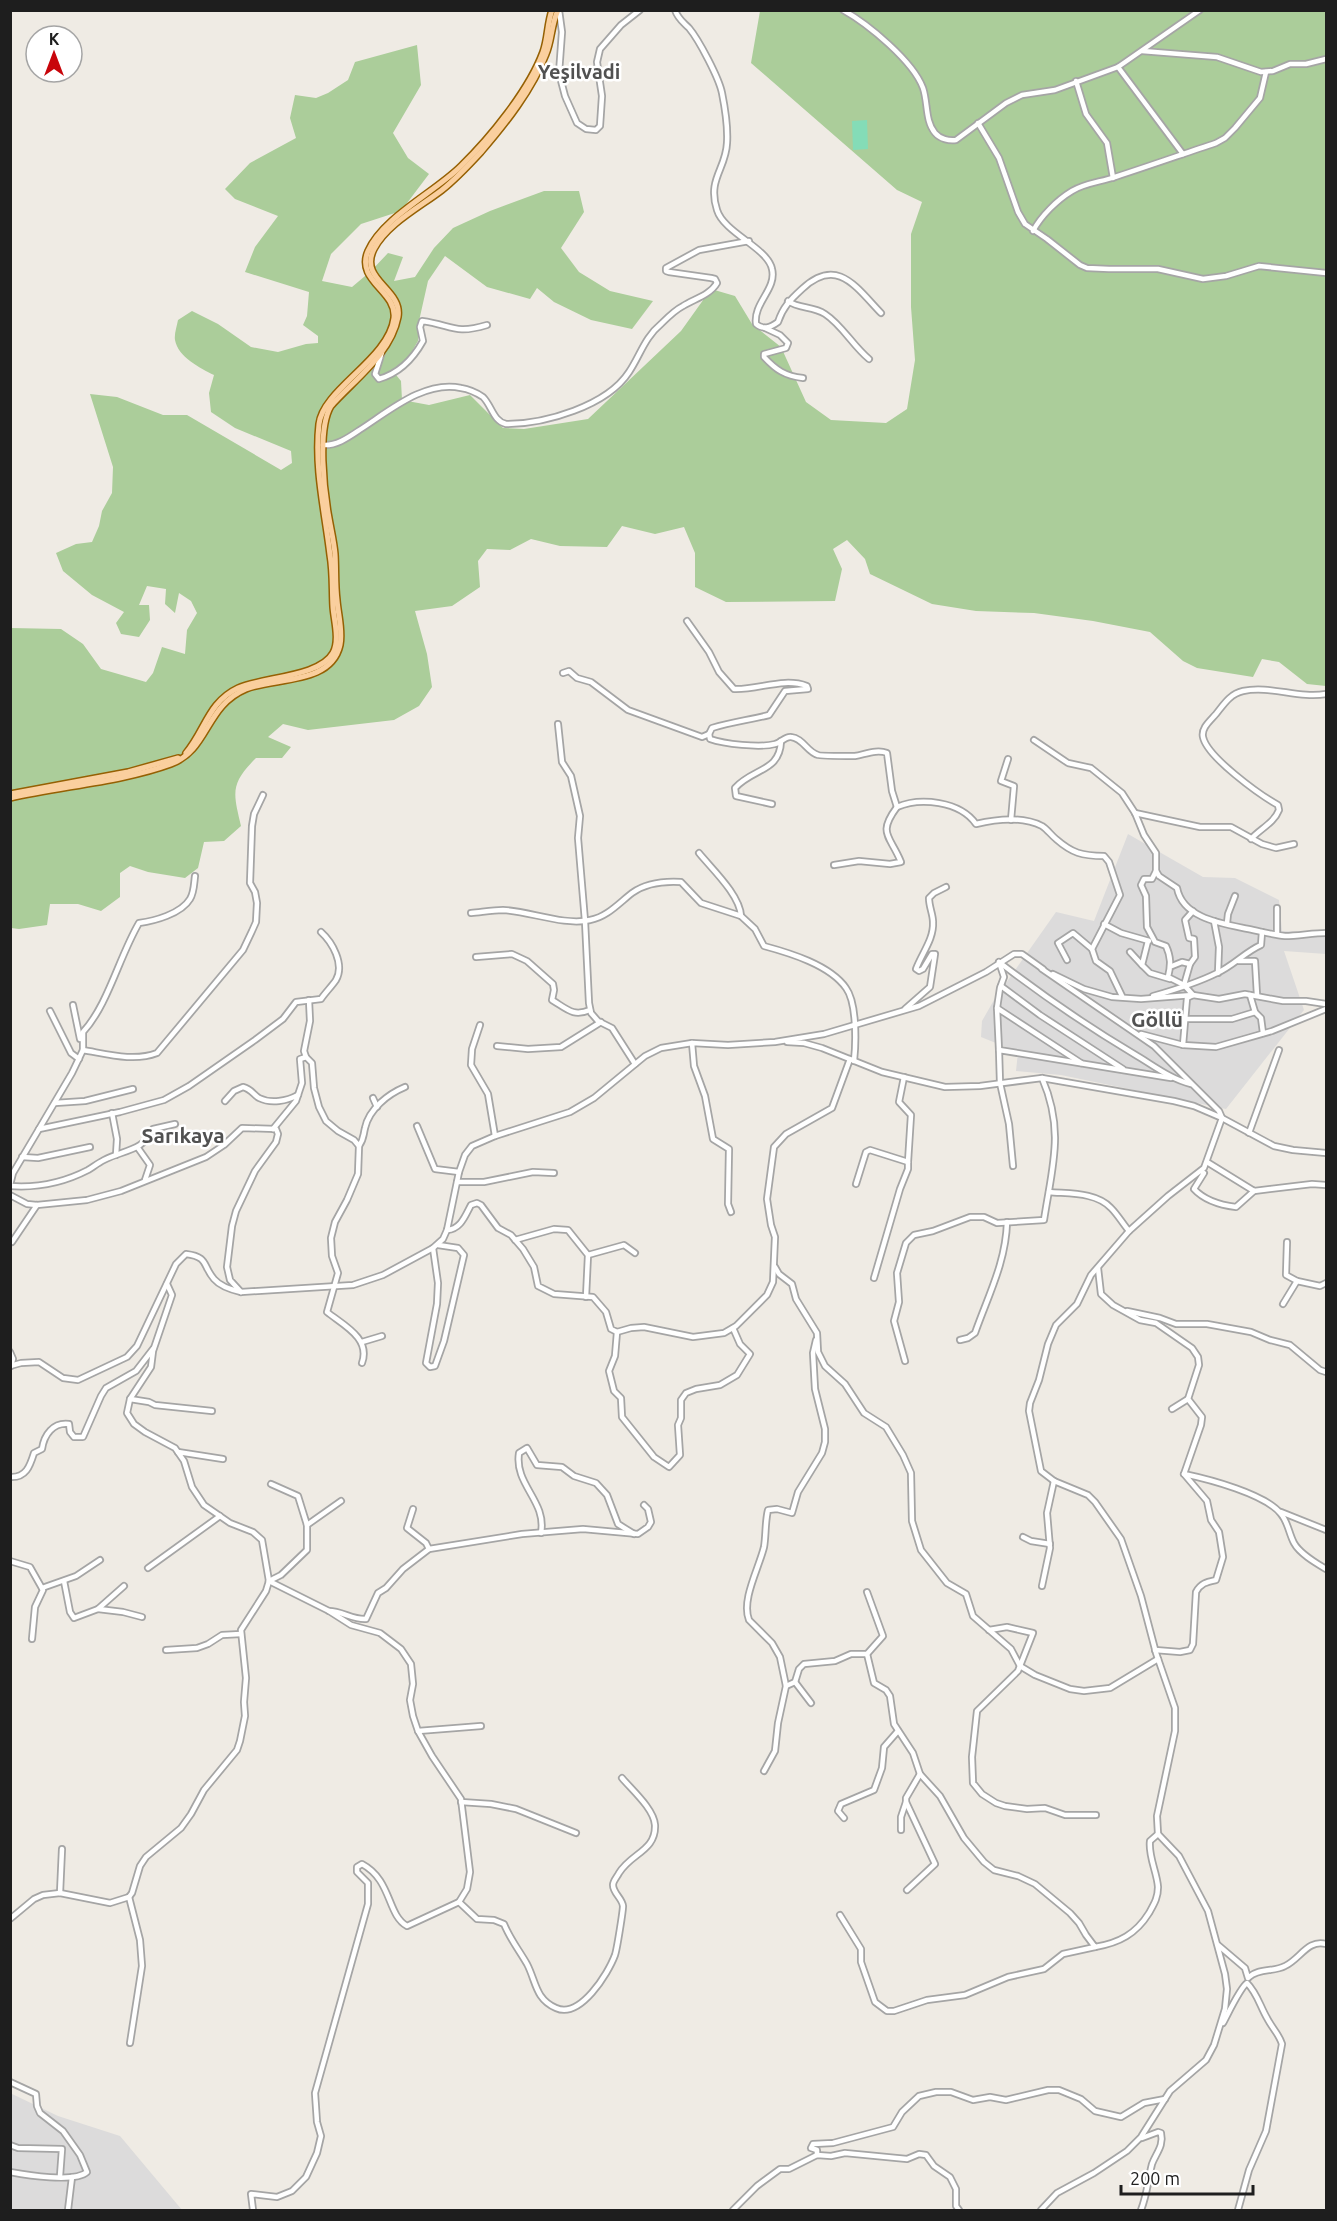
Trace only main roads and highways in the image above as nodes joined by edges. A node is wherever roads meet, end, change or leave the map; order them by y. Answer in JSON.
{"nodes":[{"id":1,"x":552,"y":10,"type":"edge"},
{"id":2,"x":558,"y":10,"type":"edge"},
{"id":3,"x":10,"y":796,"type":"edge"}],
"edges":[{"from":1,"to":3,"type":"main road"},
{"from":2,"to":3,"type":"main road"}]}
